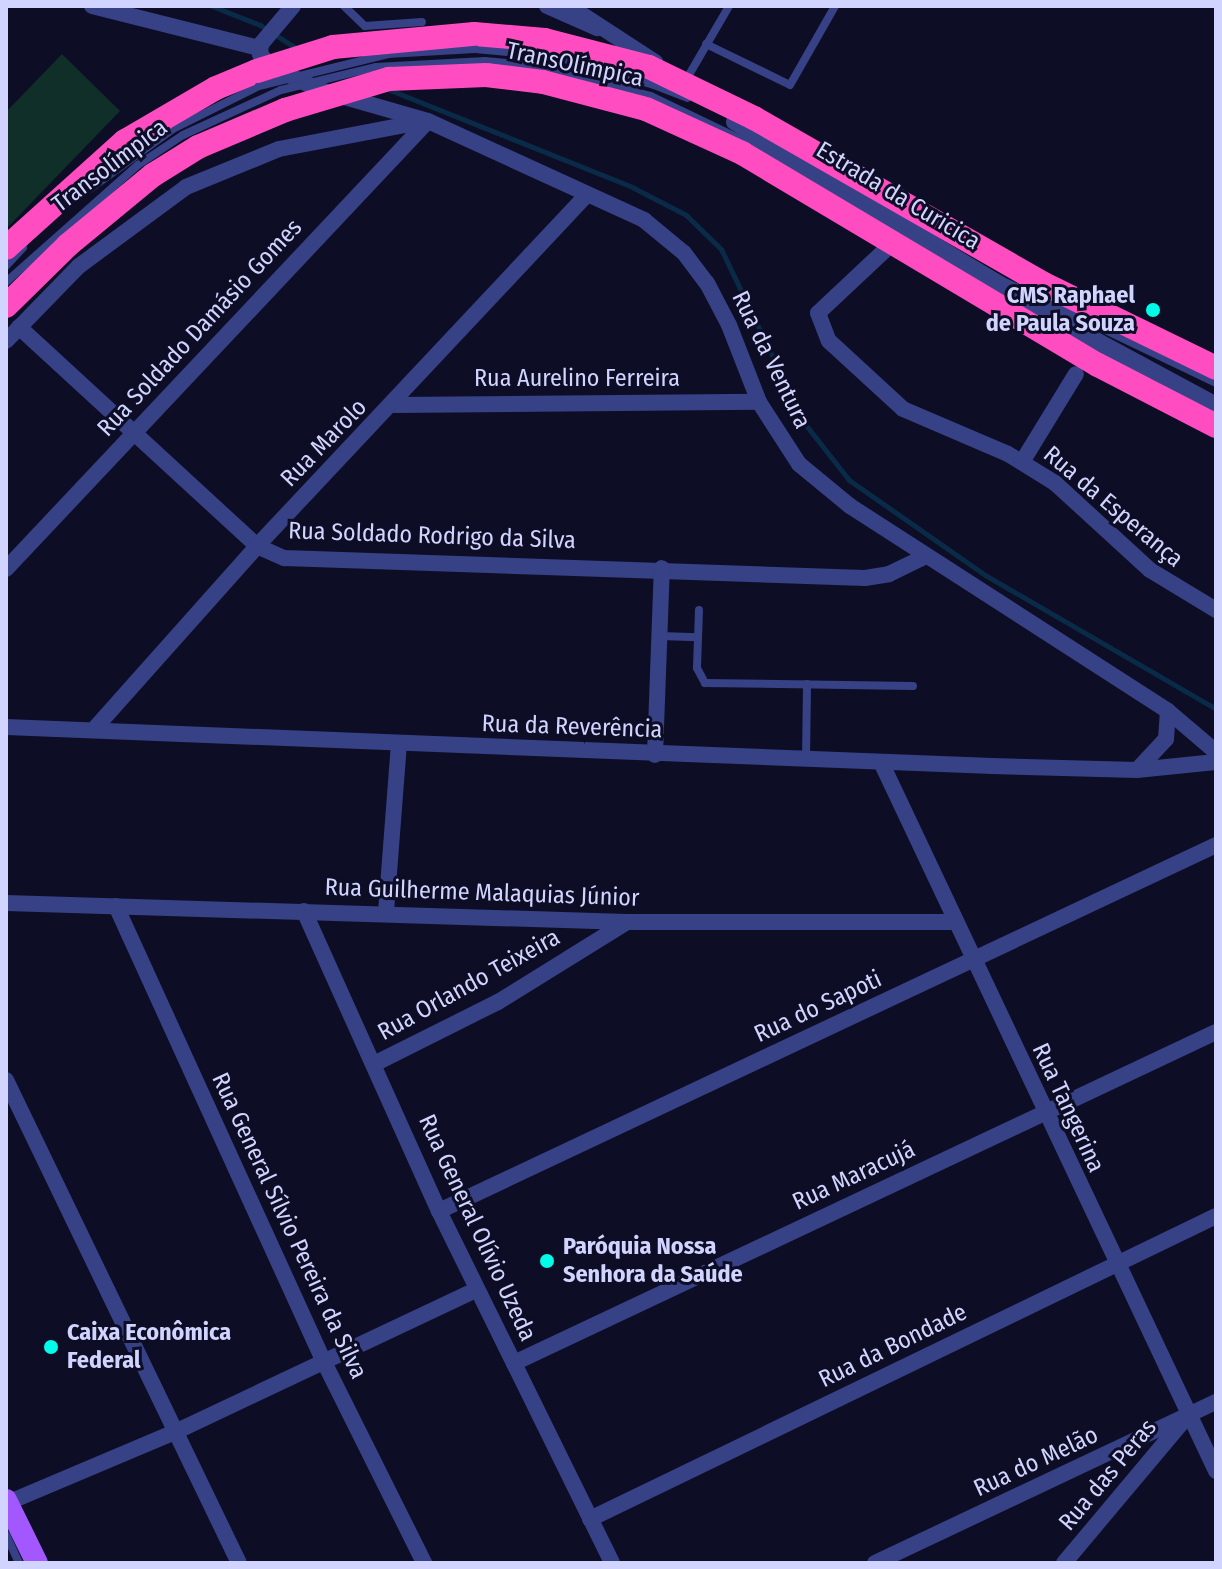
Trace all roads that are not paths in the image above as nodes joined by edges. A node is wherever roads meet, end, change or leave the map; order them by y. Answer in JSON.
{"nodes":[{"id":1,"x":92,"y":6,"type":"edge"},
{"id":2,"x":293,"y":6,"type":"edge"},
{"id":3,"x":344,"y":6,"type":"edge"},
{"id":4,"x":547,"y":6,"type":"edge"},
{"id":5,"x":569,"y":6,"type":"edge"},
{"id":6,"x":729,"y":6,"type":"edge"},
{"id":7,"x":835,"y":6,"type":"edge"},
{"id":8,"x":422,"y":22,"type":"dead end"},
{"id":9,"x":597,"y":28,"type":"junction"},
{"id":10,"x":706,"y":44,"type":"junction"},
{"id":11,"x":260,"y":62,"type":"junction"},
{"id":12,"x":686,"y":81,"type":"junction"},
{"id":13,"x":650,"y":89,"type":"junction"},
{"id":14,"x":283,"y":100,"type":"junction"},
{"id":15,"x":428,"y":121,"type":"junction"},
{"id":16,"x":587,"y":195,"type":"junction"},
{"id":17,"x":907,"y":231,"type":"junction"},
{"id":18,"x":6,"y":248,"type":"edge"},
{"id":19,"x":6,"y":266,"type":"edge"},
{"id":20,"x":6,"y":282,"type":"edge"},
{"id":21,"x":12,"y":317,"type":"edge"},
{"id":22,"x":6,"y":341,"type":"edge"},
{"id":23,"x":1216,"y":368,"type":"edge"},
{"id":24,"x":1076,"y":374,"type":"dead end"},
{"id":25,"x":1216,"y":383,"type":"edge"},
{"id":26,"x":759,"y":402,"type":"junction"},
{"id":27,"x":395,"y":405,"type":"junction"},
{"id":28,"x":1216,"y":405,"type":"edge"},
{"id":29,"x":1216,"y":413,"type":"edge"},
{"id":30,"x":1216,"y":426,"type":"edge"},
{"id":31,"x":134,"y":433,"type":"junction"},
{"id":32,"x":1022,"y":462,"type":"junction"},
{"id":33,"x":257,"y":546,"type":"junction"},
{"id":34,"x":926,"y":556,"type":"junction"},
{"id":35,"x":662,"y":568,"type":"junction"},
{"id":36,"x":6,"y":569,"type":"edge"},
{"id":37,"x":699,"y":610,"type":"dead end"},
{"id":38,"x":1216,"y":610,"type":"edge"},
{"id":39,"x":660,"y":636,"type":"junction"},
{"id":40,"x":698,"y":637,"type":"junction"},
{"id":41,"x":807,"y":684,"type":"junction"},
{"id":42,"x":913,"y":686,"type":"dead end"},
{"id":43,"x":1168,"y":711,"type":"junction"},
{"id":44,"x":6,"y":727,"type":"edge"},
{"id":45,"x":96,"y":727,"type":"junction"},
{"id":46,"x":399,"y":744,"type":"junction"},
{"id":47,"x":1216,"y":752,"type":"edge"},
{"id":48,"x":655,"y":755,"type":"junction"},
{"id":49,"x":806,"y":758,"type":"junction"},
{"id":50,"x":881,"y":762,"type":"junction"},
{"id":51,"x":1216,"y":762,"type":"edge"},
{"id":52,"x":1137,"y":770,"type":"junction"},
{"id":53,"x":1216,"y":845,"type":"edge"},
{"id":54,"x":6,"y":903,"type":"edge"},
{"id":55,"x":116,"y":906,"type":"junction"},
{"id":56,"x":304,"y":911,"type":"junction"},
{"id":57,"x":386,"y":912,"type":"junction"},
{"id":58,"x":627,"y":922,"type":"junction"},
{"id":59,"x":956,"y":922,"type":"junction"},
{"id":60,"x":976,"y":962,"type":"junction"},
{"id":61,"x":1216,"y":1032,"type":"edge"},
{"id":62,"x":374,"y":1064,"type":"junction"},
{"id":63,"x":6,"y":1080,"type":"edge"},
{"id":64,"x":1043,"y":1113,"type":"junction"},
{"id":65,"x":439,"y":1211,"type":"junction"},
{"id":66,"x":1216,"y":1216,"type":"edge"},
{"id":67,"x":1115,"y":1265,"type":"junction"},
{"id":68,"x":477,"y":1289,"type":"junction"},
{"id":69,"x":324,"y":1362,"type":"junction"},
{"id":70,"x":514,"y":1363,"type":"junction"},
{"id":71,"x":1216,"y":1402,"type":"edge"},
{"id":72,"x":1188,"y":1416,"type":"junction"},
{"id":73,"x":173,"y":1433,"type":"junction"},
{"id":74,"x":1216,"y":1471,"type":"edge"},
{"id":75,"x":6,"y":1502,"type":"edge"},
{"id":76,"x":590,"y":1519,"type":"junction"},
{"id":77,"x":6,"y":1535,"type":"edge"},
{"id":78,"x":19,"y":1563,"type":"edge"},
{"id":79,"x":37,"y":1563,"type":"edge"},
{"id":80,"x":239,"y":1563,"type":"edge"},
{"id":81,"x":424,"y":1563,"type":"edge"},
{"id":82,"x":612,"y":1563,"type":"edge"},
{"id":83,"x":875,"y":1563,"type":"edge"},
{"id":84,"x":1064,"y":1563,"type":"edge"}],
"edges":[{"from":1,"to":11,"type":"street"},
{"from":2,"to":11,"type":"street"},
{"from":3,"to":8,"type":"lane"},
{"from":4,"to":9,"type":"street"},
{"from":5,"to":9,"type":"street","name":"Estrada da Curicica"},
{"from":6,"to":10,"type":"lane"},
{"from":7,"to":10,"type":"lane"},
{"from":9,"to":12,"type":"street","name":"Estrada da Curicica"},
{"from":10,"to":12,"type":"lane"},
{"from":11,"to":13,"type":"highway","name":"TransOlímpica","bridge":true},
{"from":11,"to":15,"type":"street","name":"Rua da Ventura"},
{"from":11,"to":18,"type":"highway","name":"TransOlímpica"},
{"from":11,"to":19,"type":"lane","name":"Transolímpica"},
{"from":12,"to":17,"type":"street","name":"Estrada da Curicica"},
{"from":13,"to":14,"type":"highway","name":"TransOlímpica","bridge":true},
{"from":13,"to":23,"type":"highway","name":"TransOlímpica","bridge":true},
{"from":13,"to":25,"type":"lane","name":"Transolímpica","bridge":true},
{"from":13,"to":29,"type":"lane","name":"Transolímpica","bridge":true},
{"from":13,"to":30,"type":"highway","name":"TransOlímpica","bridge":true},
{"from":14,"to":20,"type":"lane","name":"Transolímpica"},
{"from":14,"to":21,"type":"highway","name":"TransOlímpica"},
{"from":15,"to":16,"type":"street","name":"Rua da Ventura"},
{"from":15,"to":21,"type":"street"},
{"from":15,"to":31,"type":"street","name":"Rua Soldado Damásio Gomes"},
{"from":16,"to":26,"type":"street","name":"Rua da Ventura"},
{"from":16,"to":27,"type":"street","name":"Rua Marolo"},
{"from":17,"to":28,"type":"street","name":"Estrada da Curicica"},
{"from":17,"to":32,"type":"street","name":"Rua da Esperança"},
{"from":21,"to":22,"type":"street"},
{"from":21,"to":31,"type":"street","name":"Rua Soldado Rodrigo da Silva"},
{"from":24,"to":32,"type":"street"},
{"from":26,"to":27,"type":"street","name":"Rua Aurelino Ferreira"},
{"from":26,"to":34,"type":"street","name":"Rua da Ventura"},
{"from":27,"to":33,"type":"street","name":"Rua Marolo"},
{"from":31,"to":33,"type":"street","name":"Rua Soldado Rodrigo da Silva"},
{"from":31,"to":36,"type":"street","name":"Rua Soldado Damásio Gomes"},
{"from":32,"to":38,"type":"street","name":"Rua da Esperança"},
{"from":33,"to":35,"type":"street","name":"Rua Soldado Rodrigo da Silva"},
{"from":33,"to":45,"type":"street","name":"Rua Marolo"},
{"from":34,"to":35,"type":"street","name":"Rua Soldado Rodrigo da Silva"},
{"from":34,"to":43,"type":"street","name":"Rua da Ventura"},
{"from":35,"to":39,"type":"street"},
{"from":37,"to":40,"type":"lane"},
{"from":39,"to":40,"type":"lane"},
{"from":39,"to":48,"type":"street"},
{"from":40,"to":41,"type":"lane"},
{"from":41,"to":42,"type":"lane"},
{"from":41,"to":49,"type":"lane"},
{"from":43,"to":47,"type":"street","name":"Rua da Ventura"},
{"from":43,"to":52,"type":"street"},
{"from":44,"to":45,"type":"street","name":"Rua da Reverência"},
{"from":45,"to":46,"type":"street","name":"Rua da Reverência"},
{"from":46,"to":48,"type":"street","name":"Rua da Reverência"},
{"from":46,"to":57,"type":"street"},
{"from":48,"to":49,"type":"street","name":"Rua da Reverência"},
{"from":49,"to":50,"type":"street","name":"Rua da Reverência"},
{"from":50,"to":52,"type":"street","name":"Rua da Reverência"},
{"from":50,"to":59,"type":"street","name":"Rua Tangerina"},
{"from":51,"to":52,"type":"street","name":"Rua da Reverência"},
{"from":53,"to":60,"type":"street","name":"Rua do Sapoti"},
{"from":54,"to":55,"type":"street","name":"Rua Guilherme Malaquias Júnior"},
{"from":55,"to":56,"type":"street","name":"Rua Guilherme Malaquias Júnior"},
{"from":55,"to":69,"type":"street","name":"Rua General Sílvio Pereira da Silva"},
{"from":56,"to":57,"type":"street","name":"Rua Guilherme Malaquias Júnior"},
{"from":56,"to":62,"type":"street","name":"Rua General Olívio Uzeda"},
{"from":57,"to":58,"type":"street","name":"Rua Guilherme Malaquias Júnior"},
{"from":58,"to":59,"type":"street","name":"Rua Guilherme Malaquias Júnior"},
{"from":58,"to":62,"type":"street","name":"Rua Orlando Teixeira"},
{"from":59,"to":60,"type":"street","name":"Rua Tangerina"},
{"from":60,"to":64,"type":"street","name":"Rua Tangerina"},
{"from":60,"to":65,"type":"street","name":"Rua do Sapoti"},
{"from":61,"to":64,"type":"street","name":"Rua Maracujá"},
{"from":62,"to":65,"type":"street","name":"Rua General Olívio Uzeda"},
{"from":63,"to":73,"type":"street"},
{"from":64,"to":67,"type":"street","name":"Rua Tangerina"},
{"from":64,"to":70,"type":"street","name":"Rua Maracujá"},
{"from":65,"to":68,"type":"street","name":"Rua General Olívio Uzeda"},
{"from":66,"to":67,"type":"street","name":"Rua da Bondade"},
{"from":67,"to":72,"type":"street","name":"Rua Tangerina"},
{"from":67,"to":76,"type":"street","name":"Rua da Bondade"},
{"from":68,"to":69,"type":"street"},
{"from":68,"to":70,"type":"street","name":"Rua General Olívio Uzeda"},
{"from":69,"to":73,"type":"street"},
{"from":69,"to":81,"type":"street","name":"Rua General Sílvio Pereira da Silva"},
{"from":70,"to":76,"type":"street","name":"Rua General Olívio Uzeda"},
{"from":71,"to":72,"type":"street","name":"Rua do Melão"},
{"from":72,"to":74,"type":"street","name":"Rua Tangerina"},
{"from":72,"to":83,"type":"street","name":"Rua do Melão"},
{"from":72,"to":84,"type":"street","name":"Rua das Peras"},
{"from":73,"to":75,"type":"street"},
{"from":73,"to":80,"type":"street"},
{"from":75,"to":79,"type":"main road"},
{"from":76,"to":82,"type":"street","name":"Rua General Olívio Uzeda"},
{"from":77,"to":78,"type":"lane"}]}
